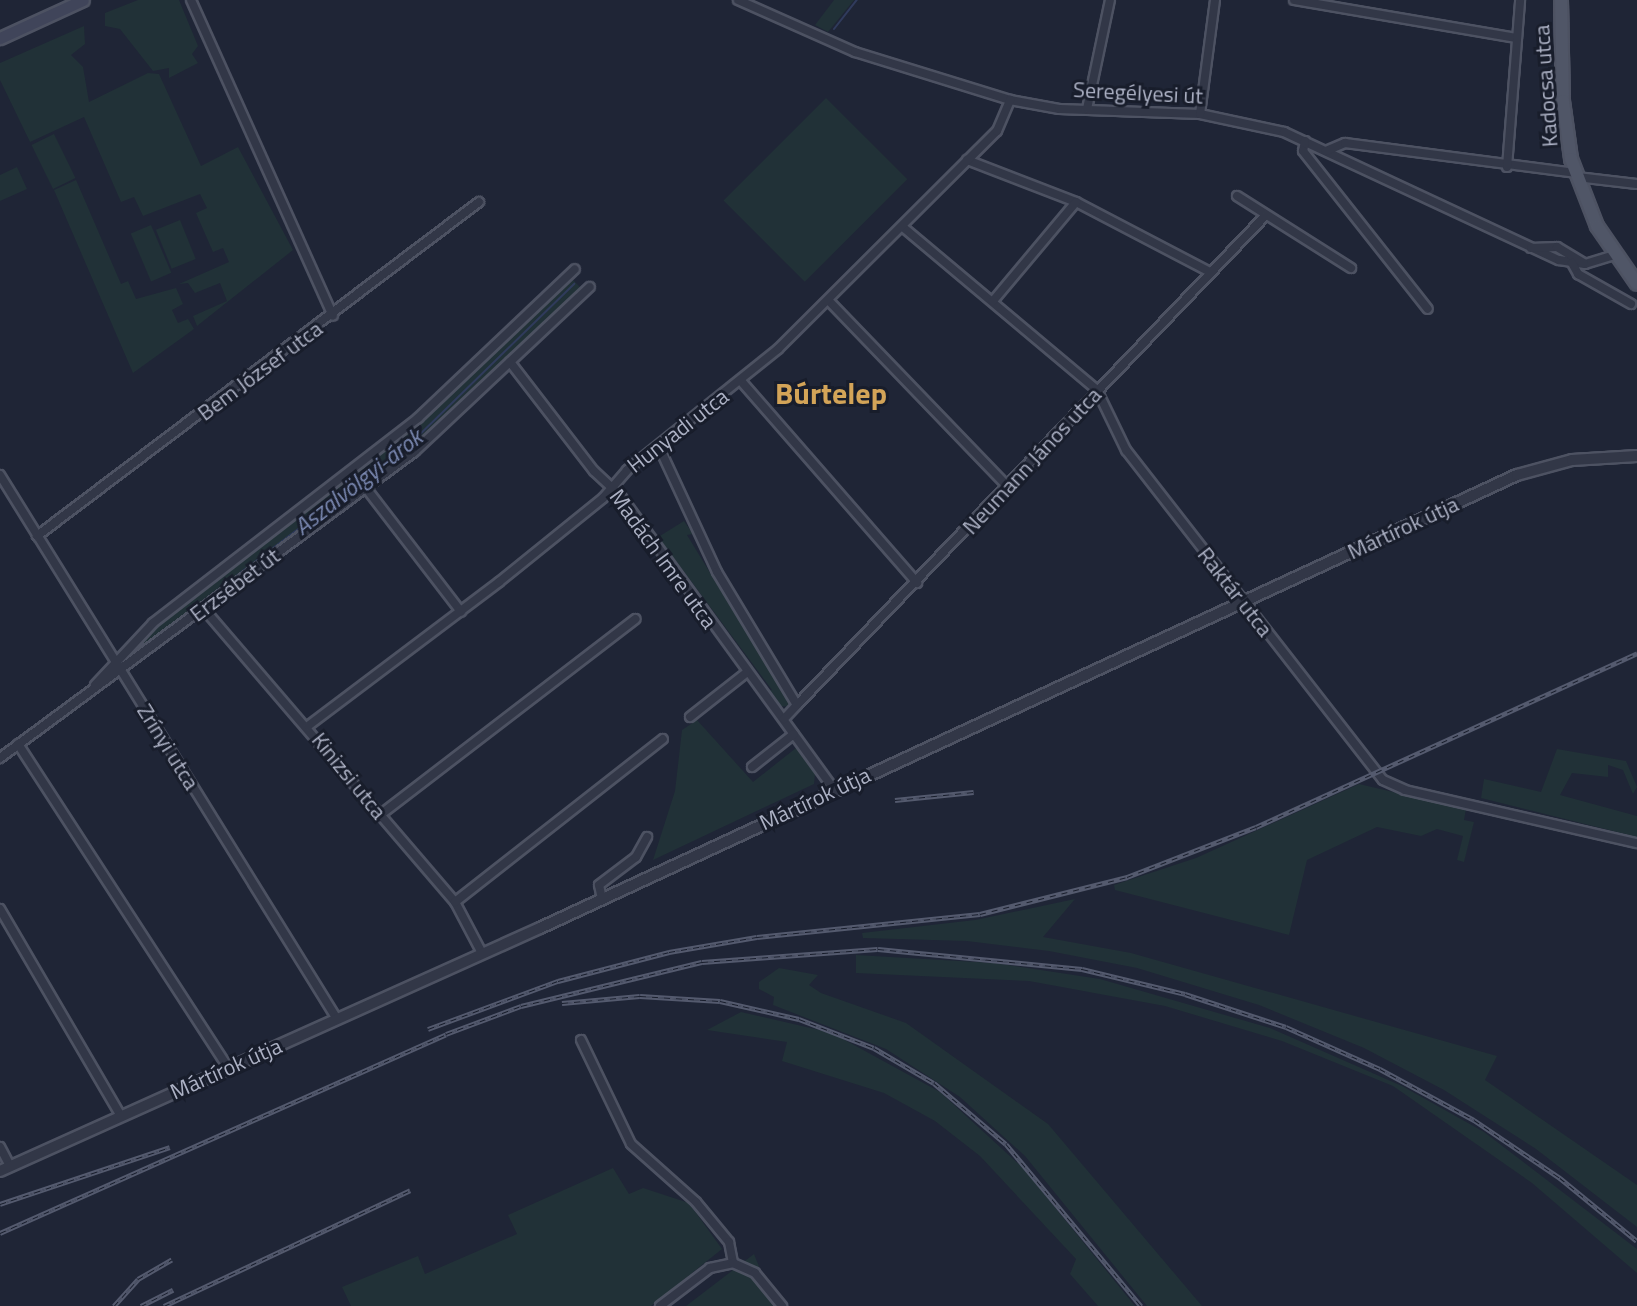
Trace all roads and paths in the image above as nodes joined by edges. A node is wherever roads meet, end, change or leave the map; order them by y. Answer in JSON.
{"nodes":[{"id":1,"x":83,"y":0,"type":"edge"},
{"id":2,"x":191,"y":0,"type":"edge"},
{"id":3,"x":738,"y":0,"type":"edge"},
{"id":4,"x":1110,"y":0,"type":"edge"},
{"id":5,"x":1215,"y":0,"type":"edge"},
{"id":6,"x":1294,"y":0,"type":"edge"},
{"id":7,"x":1520,"y":0,"type":"edge"},
{"id":8,"x":1561,"y":0,"type":"edge"},
{"id":9,"x":0,"y":38,"type":"edge"},
{"id":10,"x":1517,"y":38,"type":"junction"},
{"id":11,"x":1010,"y":100,"type":"junction"},
{"id":12,"x":1087,"y":109,"type":"junction"},
{"id":13,"x":1200,"y":114,"type":"junction"},
{"id":14,"x":1305,"y":141,"type":"junction"},
{"id":15,"x":1326,"y":151,"type":"junction"},
{"id":16,"x":967,"y":160,"type":"junction"},
{"id":17,"x":1507,"y":167,"type":"junction"},
{"id":18,"x":1576,"y":175,"type":"junction"},
{"id":19,"x":1637,"y":184,"type":"edge"},
{"id":20,"x":1237,"y":196,"type":"dead end"},
{"id":21,"x":479,"y":202,"type":"dead end"},
{"id":22,"x":1076,"y":202,"type":"junction"},
{"id":23,"x":1266,"y":215,"type":"junction"},
{"id":24,"x":904,"y":228,"type":"junction"},
{"id":25,"x":1530,"y":248,"type":"junction"},
{"id":26,"x":1614,"y":255,"type":"junction"},
{"id":27,"x":1572,"y":263,"type":"junction"},
{"id":28,"x":1585,"y":264,"type":"junction"},
{"id":29,"x":1351,"y":268,"type":"dead end"},
{"id":30,"x":575,"y":269,"type":"dead end"},
{"id":31,"x":1208,"y":271,"type":"junction"},
{"id":32,"x":1637,"y":284,"type":"edge"},
{"id":33,"x":590,"y":287,"type":"dead end"},
{"id":34,"x":829,"y":301,"type":"junction"},
{"id":35,"x":993,"y":301,"type":"junction"},
{"id":36,"x":1631,"y":304,"type":"dead end"},
{"id":37,"x":1428,"y":309,"type":"dead end"},
{"id":38,"x":333,"y":316,"type":"junction"},
{"id":39,"x":510,"y":362,"type":"junction"},
{"id":40,"x":741,"y":381,"type":"junction"},
{"id":41,"x":1097,"y":390,"type":"junction"},
{"id":42,"x":659,"y":447,"type":"junction"},
{"id":43,"x":1637,"y":456,"type":"edge"},
{"id":44,"x":0,"y":475,"type":"edge"},
{"id":45,"x":614,"y":487,"type":"junction"},
{"id":46,"x":366,"y":488,"type":"junction"},
{"id":47,"x":1009,"y":488,"type":"junction"},
{"id":48,"x":37,"y":536,"type":"junction"},
{"id":49,"x":917,"y":583,"type":"junction"},
{"id":50,"x":1241,"y":600,"type":"junction"},
{"id":51,"x":203,"y":608,"type":"junction"},
{"id":52,"x":461,"y":612,"type":"junction"},
{"id":53,"x":635,"y":619,"type":"dead end"},
{"id":54,"x":114,"y":660,"type":"junction"},
{"id":55,"x":121,"y":673,"type":"junction"},
{"id":56,"x":746,"y":673,"type":"junction"},
{"id":57,"x":92,"y":688,"type":"junction"},
{"id":58,"x":797,"y":705,"type":"junction"},
{"id":59,"x":690,"y":717,"type":"dead end"},
{"id":60,"x":784,"y":719,"type":"junction"},
{"id":61,"x":308,"y":726,"type":"junction"},
{"id":62,"x":794,"y":734,"type":"junction"},
{"id":63,"x":663,"y":739,"type":"dead end"},
{"id":64,"x":18,"y":744,"type":"junction"},
{"id":65,"x":0,"y":758,"type":"edge"},
{"id":66,"x":752,"y":767,"type":"dead end"},
{"id":67,"x":834,"y":790,"type":"junction"},
{"id":68,"x":380,"y":815,"type":"junction"},
{"id":69,"x":647,"y":837,"type":"dead end"},
{"id":70,"x":1637,"y":843,"type":"edge"},
{"id":71,"x":602,"y":899,"type":"junction"},
{"id":72,"x":455,"y":902,"type":"junction"},
{"id":73,"x":0,"y":909,"type":"edge"},
{"id":74,"x":482,"y":953,"type":"junction"},
{"id":75,"x":337,"y":1019,"type":"junction"},
{"id":76,"x":581,"y":1040,"type":"dead end"},
{"id":77,"x":229,"y":1069,"type":"junction"},
{"id":78,"x":121,"y":1116,"type":"junction"},
{"id":79,"x":0,"y":1147,"type":"edge"},
{"id":80,"x":5,"y":1169,"type":"edge"},
{"id":81,"x":733,"y":1263,"type":"junction"},
{"id":82,"x":660,"y":1306,"type":"edge"},
{"id":83,"x":782,"y":1306,"type":"edge"}],
"edges":[{"from":1,"to":9,"type":"main road"},
{"from":2,"to":38,"type":"street"},
{"from":3,"to":11,"type":"street","name":"Seregélyesi út"},
{"from":4,"to":12,"type":"street"},
{"from":5,"to":13,"type":"street"},
{"from":6,"to":10,"type":"street"},
{"from":7,"to":10,"type":"street"},
{"from":8,"to":18,"type":"main road","name":"Kadocsa utca"},
{"from":10,"to":17,"type":"street"},
{"from":11,"to":12,"type":"street","name":"Seregélyesi út"},
{"from":11,"to":16,"type":"street","name":"Hunyadi utca"},
{"from":12,"to":13,"type":"street","name":"Seregélyesi út"},
{"from":13,"to":14,"type":"street","name":"Seregélyesi út"},
{"from":14,"to":15,"type":"street","name":"Seregélyesi út"},
{"from":14,"to":37,"type":"street"},
{"from":15,"to":17,"type":"street"},
{"from":15,"to":25,"type":"street","name":"Seregélyesi út"},
{"from":16,"to":22,"type":"street"},
{"from":16,"to":24,"type":"street","name":"Hunyadi utca"},
{"from":17,"to":18,"type":"street"},
{"from":18,"to":19,"type":"street"},
{"from":18,"to":26,"type":"main road","name":"Kadocsa utca"},
{"from":20,"to":23,"type":"street"},
{"from":21,"to":38,"type":"street","name":"Bem József utca"},
{"from":22,"to":31,"type":"street"},
{"from":22,"to":35,"type":"street"},
{"from":23,"to":29,"type":"street"},
{"from":23,"to":31,"type":"street","name":"Neumann János utca"},
{"from":24,"to":34,"type":"street","name":"Hunyadi utca"},
{"from":24,"to":35,"type":"street"},
{"from":25,"to":27,"type":"street","name":"Seregélyesi út"},
{"from":25,"to":28,"type":"street"},
{"from":26,"to":28,"type":"street","name":"Seregélyesi út"},
{"from":26,"to":32,"type":"main road"},
{"from":27,"to":28,"type":"street","name":"Seregélyesi út"},
{"from":27,"to":36,"type":"street","name":"Seregélyesi út"},
{"from":30,"to":54,"type":"street","name":"Erzsébet út"},
{"from":31,"to":41,"type":"street","name":"Neumann János utca"},
{"from":33,"to":39,"type":"street","name":"Erzsébet út"},
{"from":34,"to":40,"type":"street","name":"Hunyadi utca"},
{"from":34,"to":47,"type":"street"},
{"from":35,"to":41,"type":"street"},
{"from":38,"to":48,"type":"street","name":"Bem József utca"},
{"from":39,"to":45,"type":"street","name":"Madách Imre utca"},
{"from":39,"to":46,"type":"street","name":"Erzsébet út"},
{"from":40,"to":42,"type":"street","name":"Hunyadi utca"},
{"from":40,"to":49,"type":"street"},
{"from":41,"to":47,"type":"street","name":"Neumann János utca"},
{"from":41,"to":50,"type":"street","name":"Raktár utca"},
{"from":42,"to":45,"type":"street","name":"Hunyadi utca"},
{"from":42,"to":58,"type":"street","name":"Madách Imre utca"},
{"from":43,"to":50,"type":"street","name":"Mártírok útja"},
{"from":44,"to":48,"type":"street","name":"Zrínyi utca"},
{"from":45,"to":52,"type":"street","name":"Hunyadi utca"},
{"from":45,"to":56,"type":"street","name":"Madách Imre utca"},
{"from":46,"to":51,"type":"street","name":"Erzsébet út"},
{"from":46,"to":52,"type":"street"},
{"from":47,"to":49,"type":"street","name":"Neumann János utca"},
{"from":48,"to":54,"type":"street","name":"Zrínyi utca"},
{"from":49,"to":58,"type":"street","name":"Neumann János utca"},
{"from":50,"to":67,"type":"street","name":"Mártírok útja"},
{"from":50,"to":70,"type":"street","name":"Raktár utca"},
{"from":51,"to":55,"type":"street","name":"Erzsébet út"},
{"from":51,"to":61,"type":"street","name":"Kinizsi utca"},
{"from":52,"to":61,"type":"street","name":"Hunyadi utca"},
{"from":53,"to":68,"type":"street"},
{"from":54,"to":55,"type":"street","name":"Zrínyi utca"},
{"from":54,"to":57,"type":"street","name":"Erzsébet út"},
{"from":55,"to":57,"type":"street","name":"Erzsébet út"},
{"from":55,"to":75,"type":"street","name":"Zrínyi utca"},
{"from":56,"to":59,"type":"street"},
{"from":56,"to":60,"type":"street","name":"Madách Imre utca"},
{"from":57,"to":64,"type":"street","name":"Erzsébet út"},
{"from":58,"to":60,"type":"street"},
{"from":60,"to":62,"type":"street","name":"Madách Imre utca"},
{"from":61,"to":68,"type":"street","name":"Kinizsi utca"},
{"from":62,"to":66,"type":"street"},
{"from":62,"to":67,"type":"street","name":"Madách Imre utca"},
{"from":63,"to":72,"type":"street"},
{"from":64,"to":65,"type":"street","name":"Erzsébet út"},
{"from":64,"to":77,"type":"street"},
{"from":67,"to":71,"type":"street","name":"Mártírok útja"},
{"from":68,"to":72,"type":"street","name":"Kinizsi utca"},
{"from":69,"to":71,"type":"street"},
{"from":71,"to":74,"type":"street","name":"Mártírok útja"},
{"from":72,"to":74,"type":"street","name":"Kinizsi utca"},
{"from":73,"to":78,"type":"street"},
{"from":74,"to":75,"type":"street","name":"Mártírok útja"},
{"from":75,"to":77,"type":"street","name":"Mártírok útja"},
{"from":76,"to":81,"type":"street"},
{"from":77,"to":78,"type":"street","name":"Mártírok útja"},
{"from":78,"to":80,"type":"street","name":"Mártírok útja"},
{"from":79,"to":80,"type":"street"},
{"from":81,"to":82,"type":"street"},
{"from":81,"to":83,"type":"street"}]}
